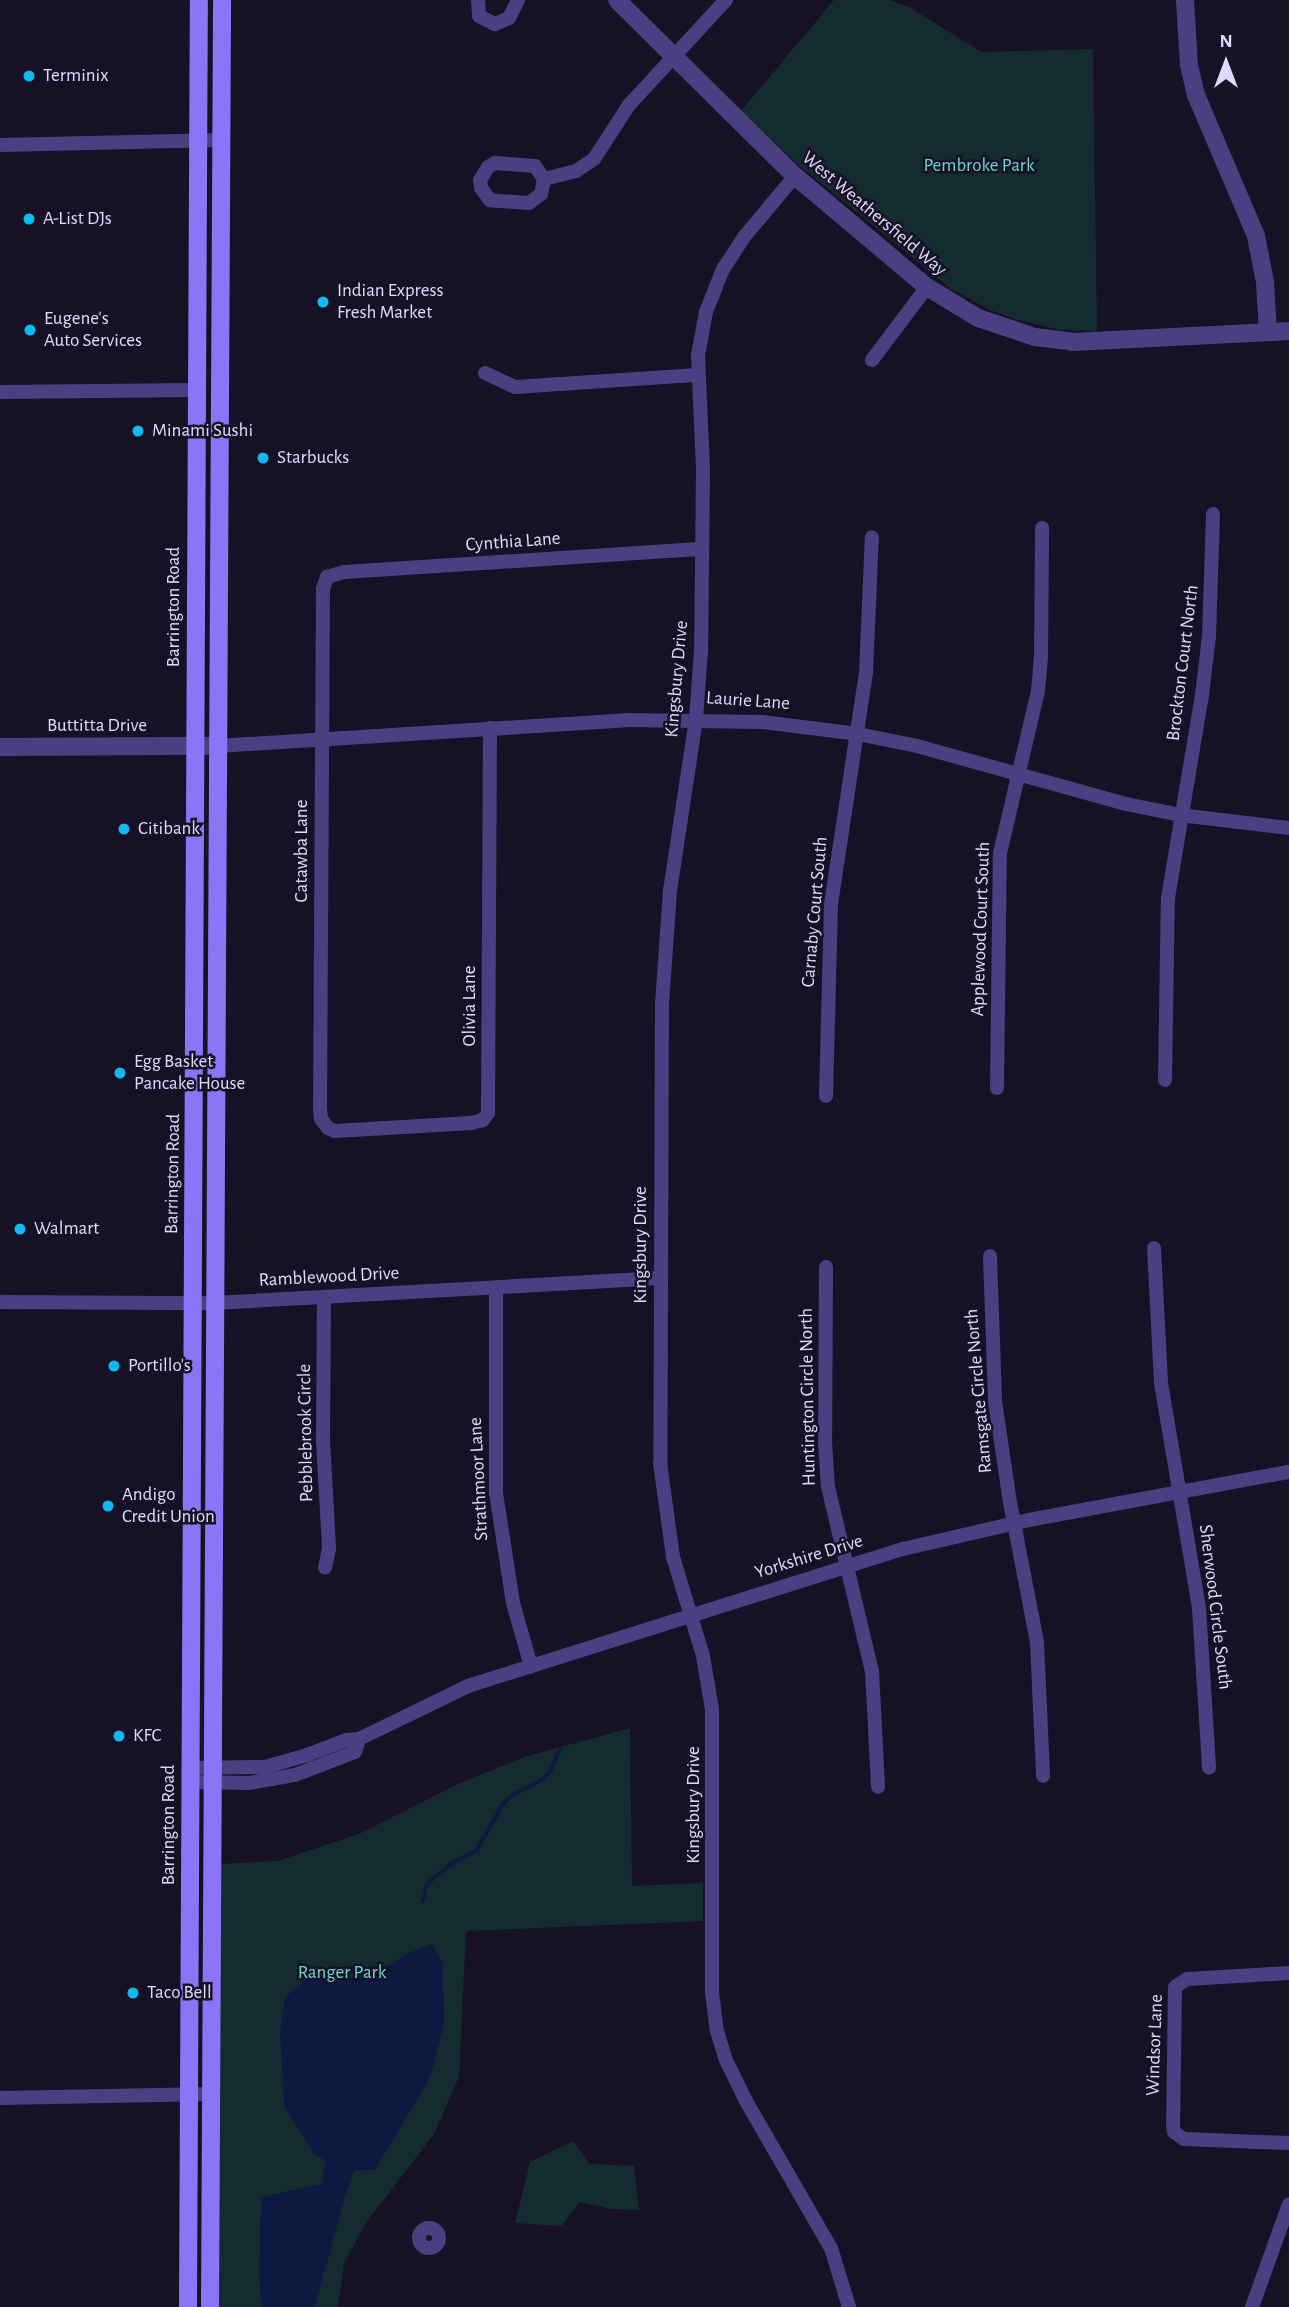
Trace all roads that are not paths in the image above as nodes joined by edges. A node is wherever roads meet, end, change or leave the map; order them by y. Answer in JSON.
{"nodes":[{"id":1,"x":199,"y":0,"type":"edge"},
{"id":2,"x":222,"y":0,"type":"edge"},
{"id":3,"x":478,"y":0,"type":"edge"},
{"id":4,"x":518,"y":0,"type":"edge"},
{"id":5,"x":617,"y":0,"type":"edge"},
{"id":6,"x":726,"y":0,"type":"edge"},
{"id":7,"x":1185,"y":0,"type":"edge"},
{"id":8,"x":674,"y":58,"type":"junction"},
{"id":9,"x":197,"y":140,"type":"junction"},
{"id":10,"x":221,"y":140,"type":"junction"},
{"id":11,"x":0,"y":145,"type":"edge"},
{"id":12,"x":795,"y":176,"type":"junction"},
{"id":13,"x":544,"y":179,"type":"dead end"},
{"id":14,"x":927,"y":287,"type":"junction"},
{"id":15,"x":1289,"y":331,"type":"edge"},
{"id":16,"x":1268,"y":332,"type":"junction"},
{"id":17,"x":872,"y":360,"type":"dead end"},
{"id":18,"x":485,"y":373,"type":"dead end"},
{"id":19,"x":698,"y":375,"type":"junction"},
{"id":20,"x":197,"y":390,"type":"junction"},
{"id":21,"x":0,"y":392,"type":"edge"},
{"id":22,"x":1213,"y":514,"type":"dead end"},
{"id":23,"x":1042,"y":528,"type":"dead end"},
{"id":24,"x":872,"y":537,"type":"dead end"},
{"id":25,"x":702,"y":549,"type":"junction"},
{"id":26,"x":327,"y":577,"type":"joint"},
{"id":27,"x":696,"y":719,"type":"junction"},
{"id":28,"x":490,"y":729,"type":"junction"},
{"id":29,"x":858,"y":734,"type":"junction"},
{"id":30,"x":322,"y":739,"type":"junction"},
{"id":31,"x":218,"y":746,"type":"junction"},
{"id":32,"x":0,"y":747,"type":"edge"},
{"id":33,"x":194,"y":747,"type":"junction"},
{"id":34,"x":1018,"y":773,"type":"junction"},
{"id":35,"x":1180,"y":815,"type":"junction"},
{"id":36,"x":1289,"y":828,"type":"edge"},
{"id":37,"x":1165,"y":1080,"type":"dead end"},
{"id":38,"x":997,"y":1088,"type":"dead end"},
{"id":39,"x":826,"y":1096,"type":"dead end"},
{"id":40,"x":324,"y":1125,"type":"joint"},
{"id":41,"x":1154,"y":1248,"type":"dead end"},
{"id":42,"x":990,"y":1256,"type":"dead end"},
{"id":43,"x":825,"y":1267,"type":"dead end"},
{"id":44,"x":660,"y":1278,"type":"junction"},
{"id":45,"x":496,"y":1288,"type":"junction"},
{"id":46,"x":324,"y":1297,"type":"junction"},
{"id":47,"x":0,"y":1303,"type":"edge"},
{"id":48,"x":192,"y":1303,"type":"junction"},
{"id":49,"x":215,"y":1303,"type":"junction"},
{"id":50,"x":1289,"y":1472,"type":"edge"},
{"id":51,"x":1180,"y":1492,"type":"junction"},
{"id":52,"x":1014,"y":1523,"type":"junction"},
{"id":53,"x":847,"y":1565,"type":"junction"},
{"id":54,"x":325,"y":1568,"type":"dead end"},
{"id":55,"x":690,"y":1614,"type":"junction"},
{"id":56,"x":531,"y":1666,"type":"junction"},
{"id":57,"x":1209,"y":1768,"type":"dead end"},
{"id":58,"x":190,"y":1775,"type":"junction"},
{"id":59,"x":212,"y":1776,"type":"junction"},
{"id":60,"x":1043,"y":1776,"type":"dead end"},
{"id":61,"x":878,"y":1787,"type":"dead end"},
{"id":62,"x":1289,"y":1973,"type":"edge"},
{"id":63,"x":189,"y":2094,"type":"junction"},
{"id":64,"x":211,"y":2094,"type":"junction"},
{"id":65,"x":0,"y":2098,"type":"edge"},
{"id":66,"x":1289,"y":2143,"type":"edge"},
{"id":67,"x":1289,"y":2204,"type":"edge"},
{"id":68,"x":188,"y":2307,"type":"edge"},
{"id":69,"x":210,"y":2307,"type":"edge"},
{"id":70,"x":849,"y":2307,"type":"edge"},
{"id":71,"x":1252,"y":2307,"type":"edge"}],
"edges":[{"from":1,"to":9,"type":"main road","name":"Barrington Road"},
{"from":2,"to":10,"type":"main road"},
{"from":3,"to":4,"type":"street"},
{"from":5,"to":8,"type":"street","name":"West Weathersfield Way"},
{"from":6,"to":8,"type":"street"},
{"from":7,"to":16,"type":"street"},
{"from":8,"to":12,"type":"street","name":"West Weathersfield Way"},
{"from":8,"to":13,"type":"street"},
{"from":9,"to":10,"type":"street"},
{"from":9,"to":11,"type":"street"},
{"from":9,"to":20,"type":"main road","name":"Barrington Road"},
{"from":10,"to":31,"type":"main road"},
{"from":12,"to":14,"type":"street","name":"West Weathersfield Way"},
{"from":12,"to":19,"type":"street","name":"Kingsbury Drive"},
{"from":14,"to":16,"type":"street","name":"West Weathersfield Way"},
{"from":14,"to":17,"type":"street"},
{"from":15,"to":16,"type":"street","name":"West Weathersfield Way"},
{"from":18,"to":19,"type":"street"},
{"from":19,"to":25,"type":"street","name":"Kingsbury Drive"},
{"from":20,"to":21,"type":"street"},
{"from":20,"to":33,"type":"main road","name":"Barrington Road"},
{"from":22,"to":35,"type":"street","name":"Brockton Court North"},
{"from":23,"to":34,"type":"street","name":"Applewood Court South"},
{"from":24,"to":29,"type":"street","name":"Carnaby Court South"},
{"from":25,"to":26,"type":"street","name":"Cynthia Lane"},
{"from":25,"to":27,"type":"street","name":"Kingsbury Drive"},
{"from":26,"to":30,"type":"street","name":"Catawba Lane"},
{"from":27,"to":28,"type":"street","name":"Laurie Lane"},
{"from":27,"to":29,"type":"street","name":"Laurie Lane"},
{"from":27,"to":44,"type":"street","name":"Kingsbury Drive"},
{"from":28,"to":30,"type":"street","name":"Laurie Lane"},
{"from":28,"to":40,"type":"street","name":"Olivia Lane"},
{"from":29,"to":34,"type":"street","name":"Laurie Lane"},
{"from":29,"to":39,"type":"street","name":"Carnaby Court South"},
{"from":30,"to":31,"type":"street","name":"Laurie Lane"},
{"from":30,"to":40,"type":"street","name":"Catawba Lane"},
{"from":31,"to":33,"type":"street","name":"Laurie Lane"},
{"from":31,"to":49,"type":"main road"},
{"from":32,"to":33,"type":"street","name":"Buttitta Drive"},
{"from":33,"to":48,"type":"main road","name":"Barrington Road"},
{"from":34,"to":35,"type":"street","name":"Laurie Lane"},
{"from":34,"to":38,"type":"street","name":"Applewood Court South"},
{"from":35,"to":36,"type":"street","name":"Laurie Lane"},
{"from":35,"to":37,"type":"street","name":"Brockton Court North"},
{"from":41,"to":51,"type":"street","name":"Sherwood Circle South"},
{"from":42,"to":52,"type":"street","name":"Ramsgate Circle North"},
{"from":43,"to":53,"type":"street","name":"Huntington Circle North"},
{"from":44,"to":45,"type":"street","name":"Ramblewood Drive"},
{"from":44,"to":55,"type":"street","name":"Kingsbury Drive"},
{"from":45,"to":46,"type":"street","name":"Ramblewood Drive"},
{"from":45,"to":56,"type":"street","name":"Strathmoor Lane"},
{"from":46,"to":49,"type":"street","name":"Ramblewood Drive"},
{"from":46,"to":54,"type":"street","name":"Pebblebrook Circle"},
{"from":47,"to":48,"type":"street","name":"Ramblewood Drive"},
{"from":48,"to":49,"type":"street","name":"Ramblewood Drive"},
{"from":48,"to":58,"type":"main road","name":"Barrington Road"},
{"from":49,"to":59,"type":"main road"},
{"from":50,"to":51,"type":"street","name":"Yorkshire Drive"},
{"from":51,"to":52,"type":"street","name":"Yorkshire Drive"},
{"from":51,"to":57,"type":"street","name":"Sherwood Circle South"},
{"from":52,"to":53,"type":"street","name":"Yorkshire Drive"},
{"from":52,"to":60,"type":"street","name":"Ramsgate Circle North"},
{"from":53,"to":55,"type":"street","name":"Yorkshire Drive"},
{"from":53,"to":61,"type":"street","name":"Huntington Circle North"},
{"from":55,"to":56,"type":"street","name":"Yorkshire Drive"},
{"from":55,"to":70,"type":"street","name":"Kingsbury Drive"},
{"from":56,"to":59,"type":"street","name":"Yorkshire Drive"},
{"from":58,"to":59,"type":"street","name":"Yorkshire Drive"},
{"from":58,"to":63,"type":"main road","name":"Barrington Road"},
{"from":59,"to":64,"type":"main road"},
{"from":62,"to":66,"type":"street","name":"Windsor Lane"},
{"from":63,"to":64,"type":"street"},
{"from":63,"to":65,"type":"street"},
{"from":63,"to":68,"type":"main road","name":"Barrington Road"},
{"from":64,"to":69,"type":"main road"},
{"from":67,"to":71,"type":"street"}]}
